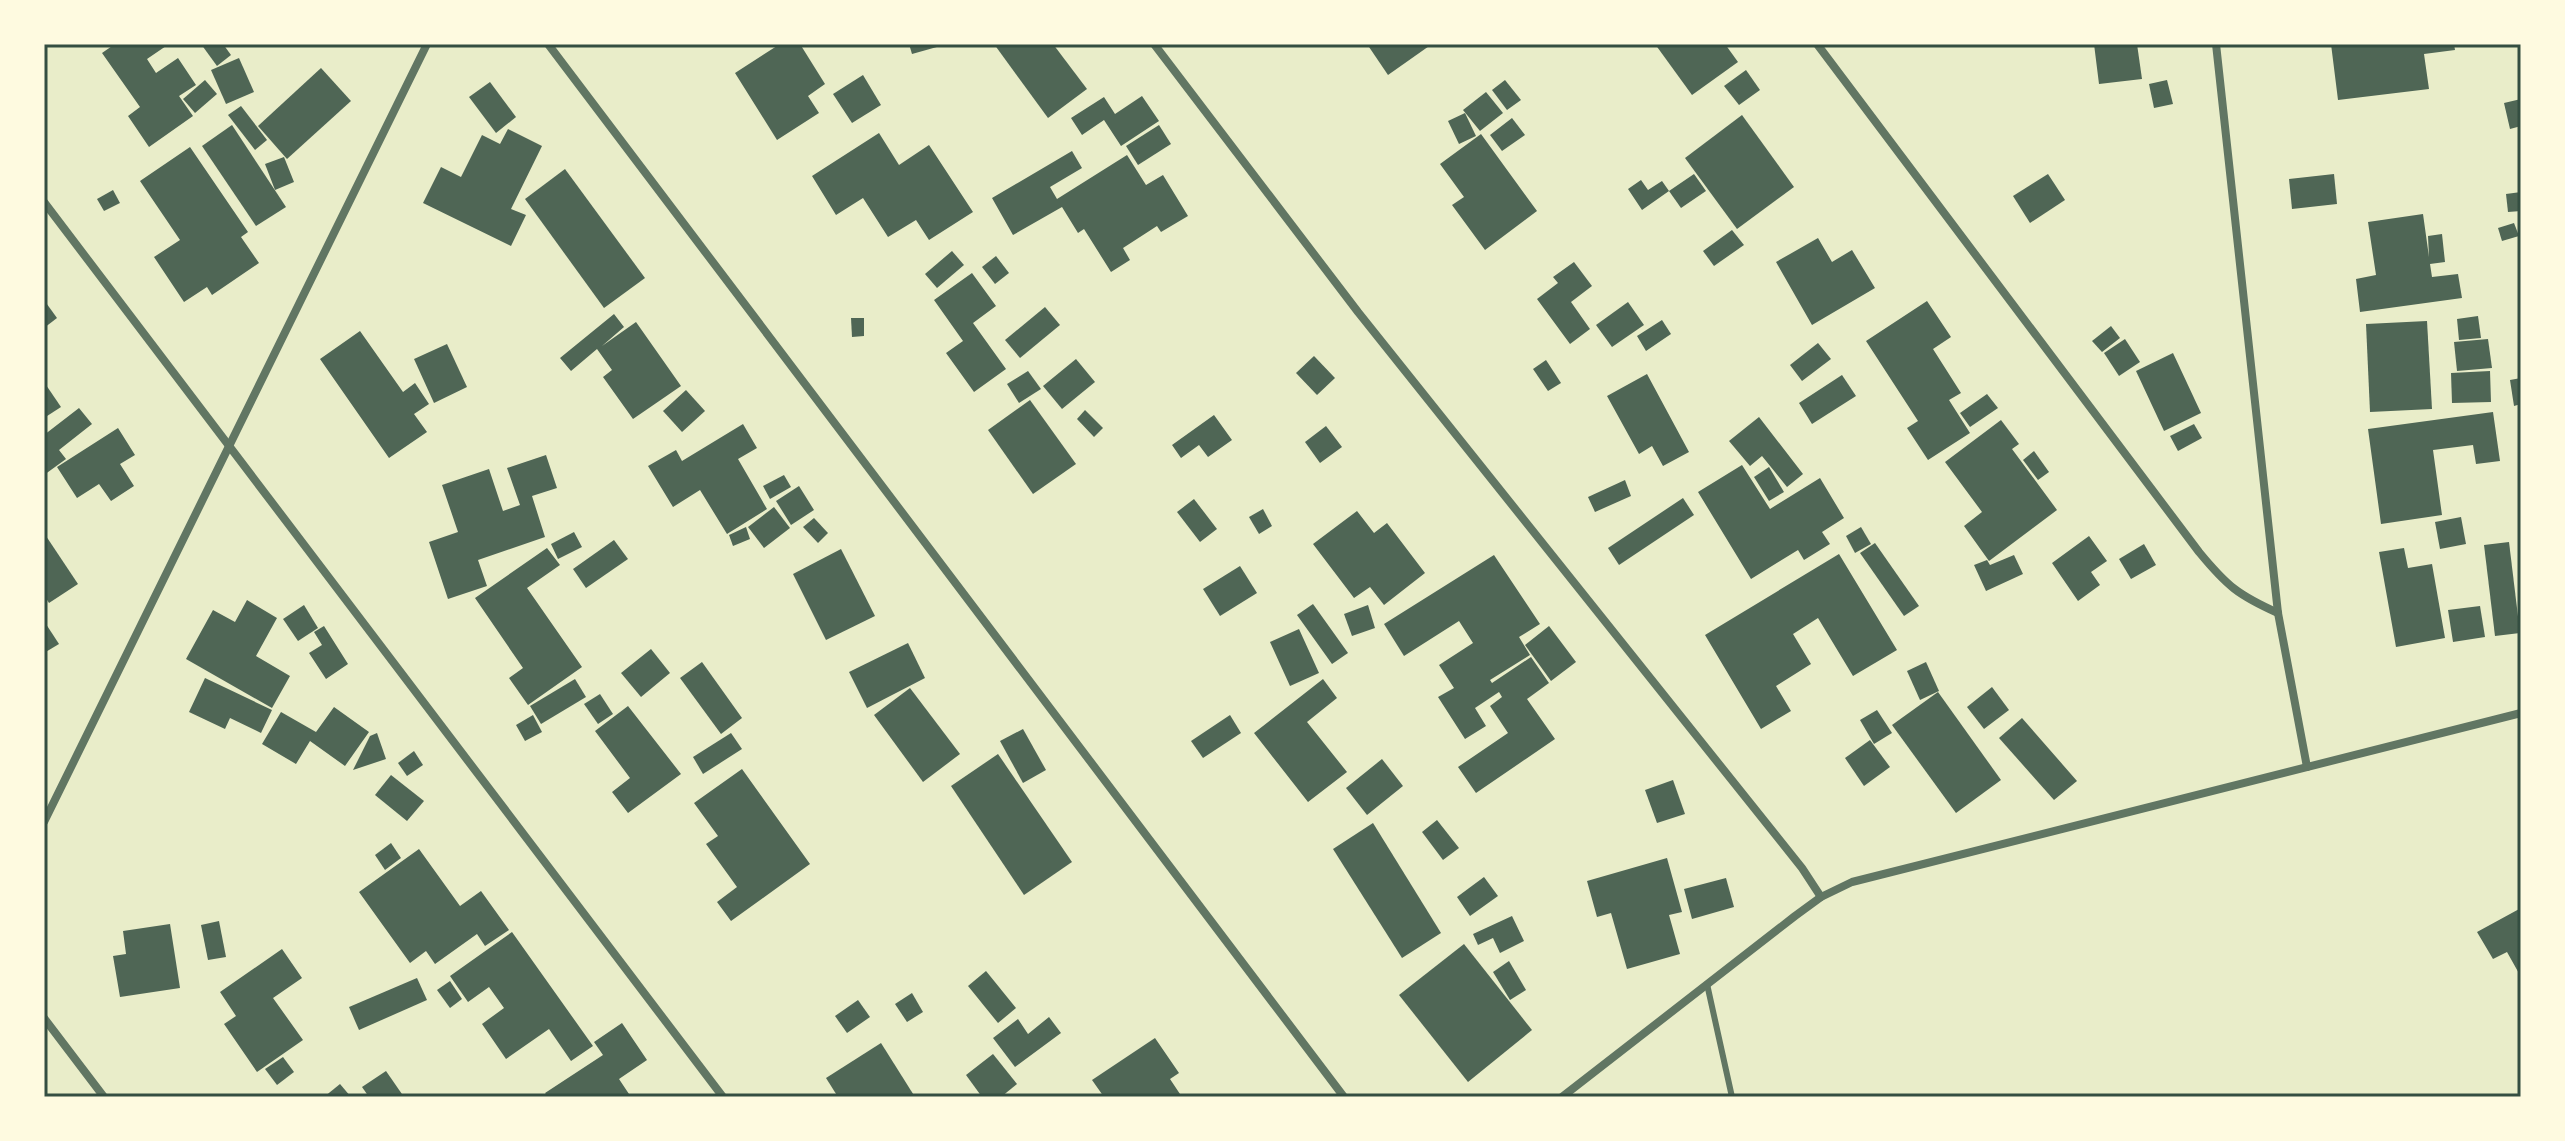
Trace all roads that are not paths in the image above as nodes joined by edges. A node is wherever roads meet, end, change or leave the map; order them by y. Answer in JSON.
{"nodes":[{"id":1,"x":427,"y":44,"type":"edge"},
{"id":2,"x":548,"y":44,"type":"edge"},
{"id":3,"x":1154,"y":44,"type":"edge"},
{"id":4,"x":1817,"y":44,"type":"edge"},
{"id":5,"x":2216,"y":44,"type":"edge"},
{"id":6,"x":44,"y":202,"type":"edge"},
{"id":7,"x":229,"y":447,"type":"junction"},
{"id":8,"x":2278,"y":613,"type":"junction"},
{"id":9,"x":2521,"y":713,"type":"edge"},
{"id":10,"x":2307,"y":767,"type":"junction"},
{"id":11,"x":44,"y":822,"type":"edge"},
{"id":12,"x":1821,"y":897,"type":"junction"},
{"id":13,"x":1707,"y":984,"type":"junction"},
{"id":14,"x":44,"y":1018,"type":"edge"},
{"id":15,"x":104,"y":1097,"type":"edge"},
{"id":16,"x":723,"y":1097,"type":"edge"},
{"id":17,"x":1344,"y":1097,"type":"edge"},
{"id":18,"x":1562,"y":1097,"type":"edge"},
{"id":19,"x":1732,"y":1097,"type":"edge"}],
"edges":[{"from":1,"to":7,"type":"street"},
{"from":2,"to":17,"type":"street"},
{"from":3,"to":12,"type":"street"},
{"from":4,"to":8,"type":"street"},
{"from":5,"to":8,"type":"street"},
{"from":6,"to":7,"type":"street"},
{"from":7,"to":11,"type":"street"},
{"from":7,"to":16,"type":"street"},
{"from":8,"to":10,"type":"street"},
{"from":9,"to":10,"type":"street"},
{"from":10,"to":12,"type":"street"},
{"from":12,"to":13,"type":"street"},
{"from":13,"to":18,"type":"street"},
{"from":13,"to":19,"type":"lane"},
{"from":14,"to":15,"type":"street"}]}
